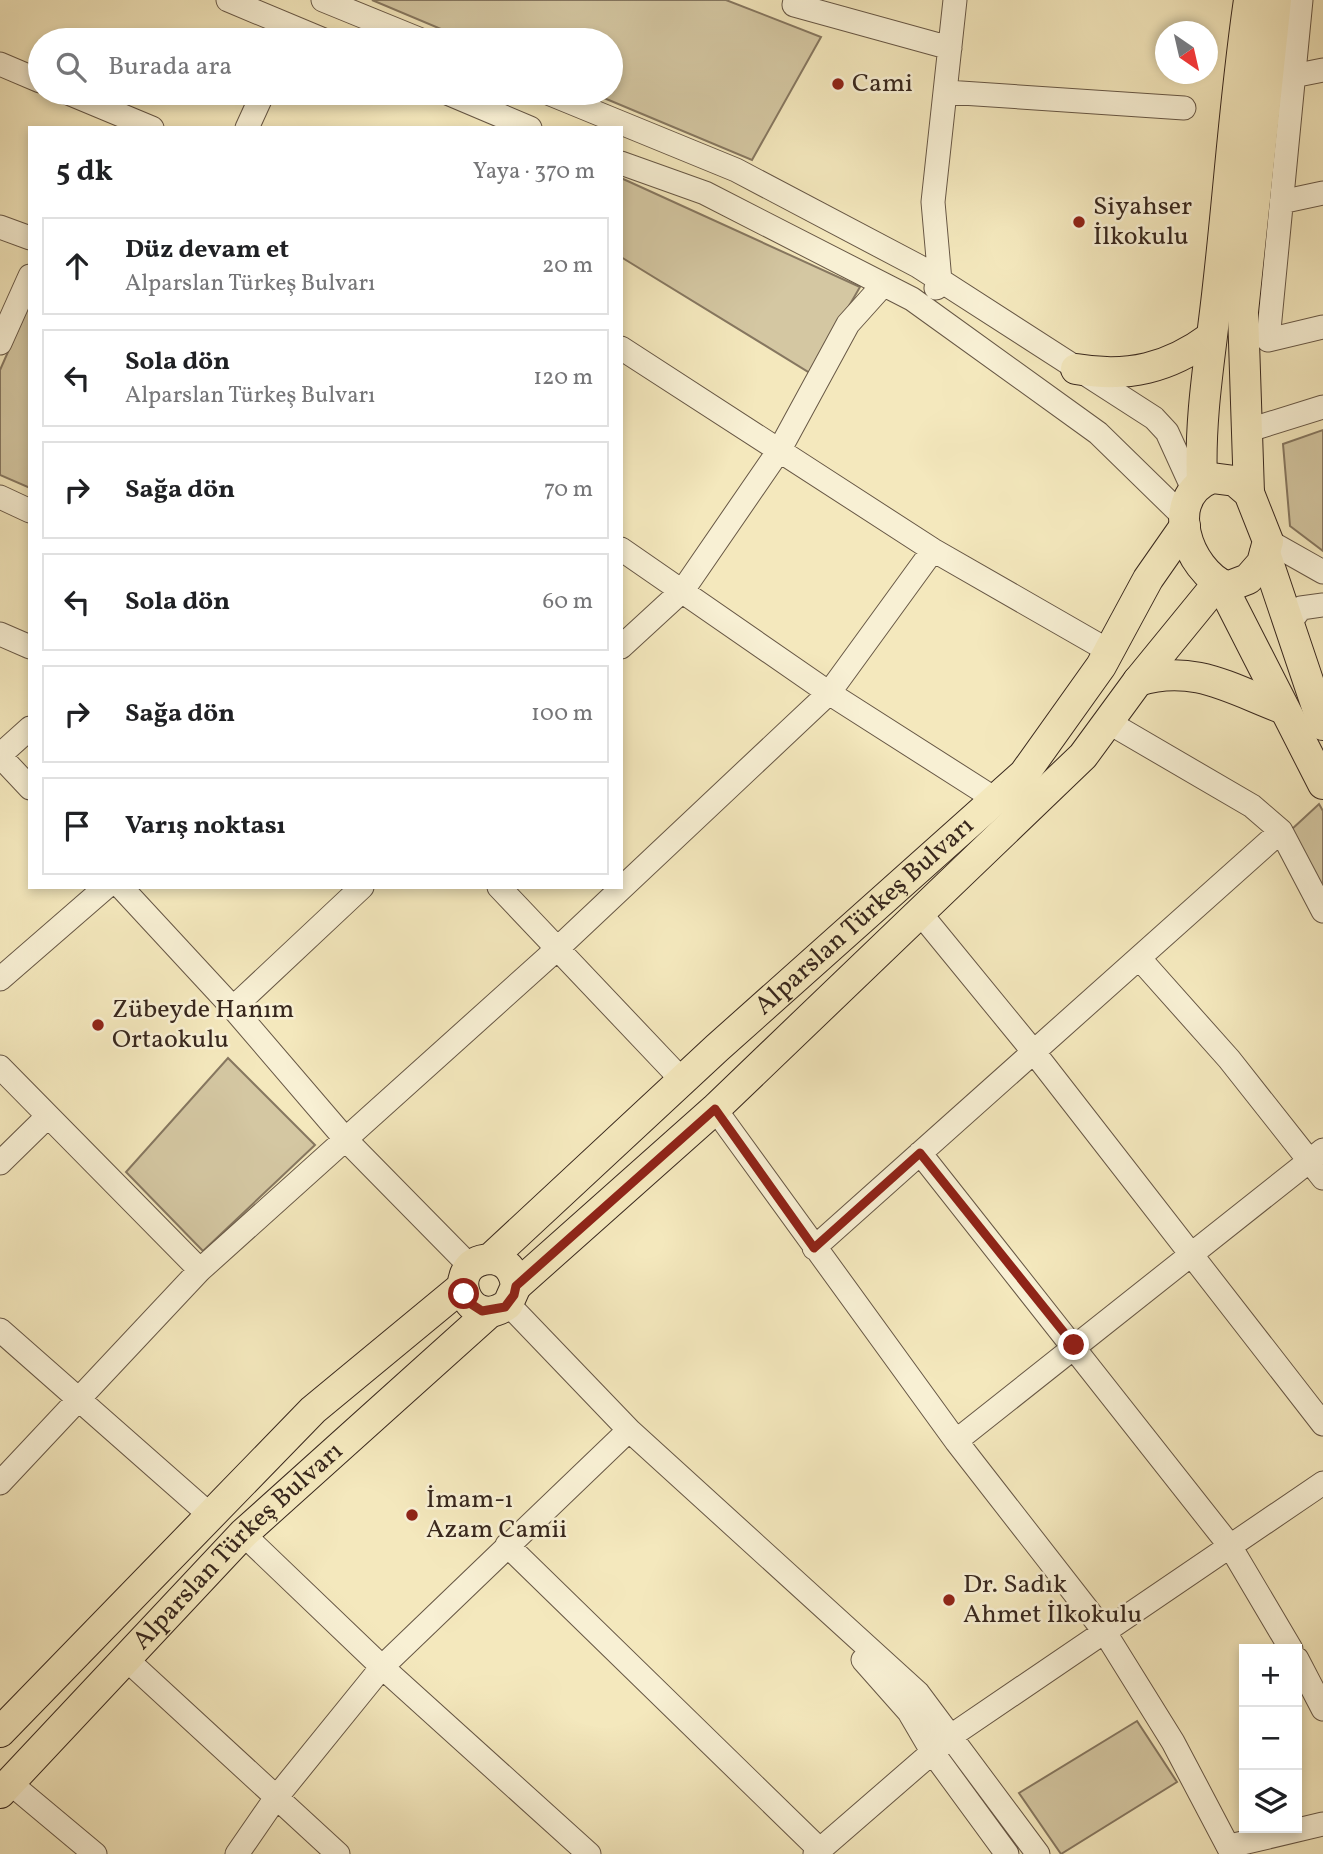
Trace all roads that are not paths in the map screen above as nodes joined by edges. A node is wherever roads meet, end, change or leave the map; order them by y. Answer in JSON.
{"nodes":[{"id":1,"x":228,"y":0,"type":"edge"},
{"id":2,"x":323,"y":0,"type":"edge"},
{"id":3,"x":956,"y":0,"type":"edge"},
{"id":4,"x":1249,"y":0,"type":"edge"},
{"id":5,"x":1276,"y":0,"type":"edge"},
{"id":6,"x":1301,"y":0,"type":"edge"},
{"id":7,"x":789,"y":2,"type":"edge"},
{"id":8,"x":278,"y":28,"type":"edge"},
{"id":9,"x":392,"y":28,"type":"edge"},
{"id":10,"x":950,"y":48,"type":"junction"},
{"id":11,"x":0,"y":64,"type":"edge"},
{"id":12,"x":1323,"y":69,"type":"edge"},
{"id":13,"x":28,"y":76,"type":"edge"},
{"id":14,"x":1293,"y":76,"type":"junction"},
{"id":15,"x":946,"y":92,"type":"junction"},
{"id":16,"x":97,"y":105,"type":"edge"},
{"id":17,"x":258,"y":105,"type":"edge"},
{"id":18,"x":475,"y":105,"type":"edge"},
{"id":19,"x":577,"y":105,"type":"edge"},
{"id":20,"x":1184,"y":108,"type":"dead end"},
{"id":21,"x":147,"y":126,"type":"edge"},
{"id":22,"x":248,"y":126,"type":"edge"},
{"id":23,"x":525,"y":126,"type":"edge"},
{"id":24,"x":623,"y":164,"type":"edge"},
{"id":25,"x":1323,"y":193,"type":"edge"},
{"id":26,"x":1281,"y":202,"type":"junction"},
{"id":27,"x":0,"y":227,"type":"edge"},
{"id":28,"x":28,"y":237,"type":"edge"},
{"id":29,"x":28,"y":280,"type":"edge"},
{"id":30,"x":940,"y":281,"type":"junction"},
{"id":31,"x":883,"y":285,"type":"junction"},
{"id":32,"x":923,"y":308,"type":"junction"},
{"id":33,"x":1323,"y":327,"type":"edge"},
{"id":34,"x":1211,"y":337,"type":"junction"},
{"id":35,"x":0,"y":343,"type":"edge"},
{"id":36,"x":623,"y":349,"type":"edge"},
{"id":37,"x":1076,"y":369,"type":"junction"},
{"id":38,"x":1323,"y":407,"type":"edge"},
{"id":39,"x":1249,"y":430,"type":"junction"},
{"id":40,"x":780,"y":449,"type":"junction"},
{"id":41,"x":1197,"y":485,"type":"junction"},
{"id":42,"x":1249,"y":493,"type":"junction"},
{"id":43,"x":0,"y":497,"type":"edge"},
{"id":44,"x":28,"y":510,"type":"edge"},
{"id":45,"x":1184,"y":521,"type":"junction"},
{"id":46,"x":1266,"y":547,"type":"junction"},
{"id":47,"x":623,"y":550,"type":"edge"},
{"id":48,"x":933,"y":550,"type":"junction"},
{"id":49,"x":1323,"y":572,"type":"edge"},
{"id":50,"x":1219,"y":584,"type":"junction"},
{"id":51,"x":682,"y":590,"type":"junction"},
{"id":52,"x":1323,"y":605,"type":"edge"},
{"id":53,"x":1287,"y":626,"type":"junction"},
{"id":54,"x":0,"y":634,"type":"edge"},
{"id":55,"x":623,"y":645,"type":"edge"},
{"id":56,"x":28,"y":646,"type":"edge"},
{"id":57,"x":1109,"y":651,"type":"junction"},
{"id":58,"x":1138,"y":681,"type":"junction"},
{"id":59,"x":829,"y":693,"type":"junction"},
{"id":60,"x":1284,"y":709,"type":"junction"},
{"id":61,"x":1108,"y":722,"type":"junction"},
{"id":62,"x":1323,"y":725,"type":"edge"},
{"id":63,"x":28,"y":730,"type":"edge"},
{"id":64,"x":0,"y":755,"type":"edge"},
{"id":65,"x":1323,"y":784,"type":"edge"},
{"id":66,"x":28,"y":786,"type":"edge"},
{"id":67,"x":995,"y":799,"type":"junction"},
{"id":68,"x":1281,"y":831,"type":"junction"},
{"id":69,"x":623,"y":887,"type":"edge"},
{"id":70,"x":104,"y":889,"type":"edge"},
{"id":71,"x":123,"y":889,"type":"edge"},
{"id":72,"x":360,"y":889,"type":"edge"},
{"id":73,"x":501,"y":889,"type":"edge"},
{"id":74,"x":621,"y":889,"type":"edge"},
{"id":75,"x":1323,"y":911,"type":"edge"},
{"id":76,"x":920,"y":913,"type":"junction"},
{"id":77,"x":557,"y":949,"type":"junction"},
{"id":78,"x":1139,"y":958,"type":"junction"},
{"id":79,"x":0,"y":979,"type":"edge"},
{"id":80,"x":233,"y":1008,"type":"junction"},
{"id":81,"x":1033,"y":1051,"type":"junction"},
{"id":82,"x":0,"y":1067,"type":"edge"},
{"id":83,"x":682,"y":1080,"type":"junction"},
{"id":84,"x":715,"y":1109,"type":"junction"},
{"id":85,"x":48,"y":1116,"type":"junction"},
{"id":86,"x":347,"y":1141,"type":"junction"},
{"id":87,"x":920,"y":1153,"type":"junction"},
{"id":88,"x":0,"y":1163,"type":"edge"},
{"id":89,"x":1319,"y":1163,"type":"edge"},
{"id":90,"x":814,"y":1248,"type":"junction"},
{"id":91,"x":1189,"y":1255,"type":"junction"},
{"id":92,"x":200,"y":1270,"type":"junction"},
{"id":93,"x":474,"y":1270,"type":"junction"},
{"id":94,"x":505,"y":1301,"type":"junction"},
{"id":95,"x":0,"y":1330,"type":"edge"},
{"id":96,"x":1074,"y":1345,"type":"junction"},
{"id":97,"x":76,"y":1399,"type":"junction"},
{"id":98,"x":1323,"y":1424,"type":"edge"},
{"id":99,"x":629,"y":1430,"type":"junction"},
{"id":100,"x":956,"y":1441,"type":"junction"},
{"id":101,"x":0,"y":1483,"type":"edge"},
{"id":102,"x":1323,"y":1483,"type":"edge"},
{"id":103,"x":210,"y":1515,"type":"junction"},
{"id":104,"x":243,"y":1534,"type":"junction"},
{"id":105,"x":507,"y":1545,"type":"junction"},
{"id":106,"x":1230,"y":1546,"type":"junction"},
{"id":107,"x":767,"y":1553,"type":"junction"},
{"id":108,"x":1104,"y":1632,"type":"junction"},
{"id":109,"x":1288,"y":1644,"type":"edge"},
{"id":110,"x":125,"y":1658,"type":"junction"},
{"id":111,"x":382,"y":1667,"type":"junction"},
{"id":112,"x":1302,"y":1669,"type":"edge"},
{"id":113,"x":1323,"y":1709,"type":"edge"},
{"id":114,"x":0,"y":1732,"type":"edge"},
{"id":115,"x":951,"y":1737,"type":"junction"},
{"id":116,"x":933,"y":1753,"type":"junction"},
{"id":117,"x":5,"y":1788,"type":"edge"},
{"id":118,"x":275,"y":1799,"type":"junction"},
{"id":119,"x":1323,"y":1824,"type":"edge"},
{"id":120,"x":1231,"y":1850,"type":"edge"},
{"id":121,"x":817,"y":1852,"type":"edge"},
{"id":122,"x":95,"y":1854,"type":"edge"},
{"id":123,"x":237,"y":1854,"type":"edge"},
{"id":124,"x":338,"y":1854,"type":"edge"},
{"id":125,"x":589,"y":1854,"type":"edge"},
{"id":126,"x":1007,"y":1854,"type":"edge"},
{"id":127,"x":1038,"y":1854,"type":"edge"}],
"edges":[{"from":1,"to":8,"type":"street"},
{"from":2,"to":9,"type":"street"},
{"from":3,"to":10,"type":"street"},
{"from":4,"to":34,"type":"main road"},
{"from":5,"to":39,"type":"main road"},
{"from":6,"to":14,"type":"street"},
{"from":7,"to":10,"type":"street"},
{"from":10,"to":15,"type":"street"},
{"from":11,"to":13,"type":"street"},
{"from":12,"to":14,"type":"street"},
{"from":14,"to":26,"type":"street"},
{"from":15,"to":20,"type":"street"},
{"from":15,"to":30,"type":"street"},
{"from":16,"to":21,"type":"street"},
{"from":17,"to":22,"type":"street"},
{"from":18,"to":23,"type":"street"},
{"from":19,"to":30,"type":"street"},
{"from":24,"to":31,"type":"street"},
{"from":25,"to":26,"type":"street"},
{"from":26,"to":33,"type":"street"},
{"from":27,"to":28,"type":"street"},
{"from":29,"to":35,"type":"street"},
{"from":30,"to":32,"type":"street"},
{"from":30,"to":37,"type":"street"},
{"from":31,"to":32,"type":"street"},
{"from":31,"to":40,"type":"street"},
{"from":32,"to":45,"type":"street"},
{"from":34,"to":37,"type":"main road"},
{"from":34,"to":41,"type":"main road"},
{"from":36,"to":40,"type":"street"},
{"from":37,"to":41,"type":"street"},
{"from":38,"to":39,"type":"street"},
{"from":39,"to":42,"type":"main road"},
{"from":40,"to":48,"type":"street"},
{"from":40,"to":51,"type":"street"},
{"from":41,"to":42,"type":"main road"},
{"from":41,"to":45,"type":"main road"},
{"from":42,"to":46,"type":"main road"},
{"from":43,"to":44,"type":"street"},
{"from":45,"to":50,"type":"main road"},
{"from":45,"to":57,"type":"main road","name":"Alparslan Türkeş Bulvarı"},
{"from":46,"to":49,"type":"street"},
{"from":46,"to":50,"type":"main road"},
{"from":46,"to":53,"type":"main road"},
{"from":47,"to":51,"type":"street"},
{"from":48,"to":57,"type":"street"},
{"from":48,"to":59,"type":"street"},
{"from":50,"to":58,"type":"main road","name":"Alparslan Türkeş Bulvarı"},
{"from":50,"to":60,"type":"main road"},
{"from":51,"to":55,"type":"street"},
{"from":51,"to":59,"type":"street"},
{"from":52,"to":53,"type":"street"},
{"from":53,"to":62,"type":"main road"},
{"from":54,"to":56,"type":"street"},
{"from":57,"to":67,"type":"main road","name":"Alparslan Türkeş Bulvarı"},
{"from":58,"to":60,"type":"main road"},
{"from":58,"to":61,"type":"main road","name":"Alparslan Türkeş Bulvarı"},
{"from":59,"to":67,"type":"street"},
{"from":59,"to":69,"type":"street"},
{"from":60,"to":65,"type":"main road"},
{"from":61,"to":68,"type":"street"},
{"from":61,"to":76,"type":"main road","name":"Alparslan Türkeş Bulvarı"},
{"from":63,"to":64,"type":"street"},
{"from":64,"to":66,"type":"street"},
{"from":67,"to":83,"type":"main road","name":"Alparslan Türkeş Bulvarı"},
{"from":68,"to":75,"type":"street"},
{"from":68,"to":78,"type":"street"},
{"from":70,"to":79,"type":"street"},
{"from":71,"to":80,"type":"street"},
{"from":72,"to":80,"type":"street"},
{"from":73,"to":77,"type":"street"},
{"from":74,"to":77,"type":"street"},
{"from":76,"to":81,"type":"street"},
{"from":76,"to":84,"type":"main road","name":"Alparslan Türkeş Bulvarı"},
{"from":77,"to":83,"type":"street"},
{"from":77,"to":86,"type":"street"},
{"from":78,"to":81,"type":"street"},
{"from":78,"to":89,"type":"street"},
{"from":80,"to":86,"type":"street"},
{"from":81,"to":87,"type":"street"},
{"from":81,"to":91,"type":"street"},
{"from":82,"to":85,"type":"street"},
{"from":83,"to":93,"type":"main road","name":"Alparslan Türkeş Bulvarı"},
{"from":84,"to":90,"type":"street"},
{"from":84,"to":94,"type":"main road","name":"Alparslan Türkeş Bulvarı"},
{"from":85,"to":88,"type":"street"},
{"from":85,"to":92,"type":"street"},
{"from":86,"to":92,"type":"street"},
{"from":86,"to":93,"type":"street"},
{"from":87,"to":90,"type":"street"},
{"from":87,"to":96,"type":"street"},
{"from":89,"to":91,"type":"street"},
{"from":90,"to":100,"type":"street"},
{"from":91,"to":96,"type":"street"},
{"from":91,"to":98,"type":"street"},
{"from":92,"to":97,"type":"street"},
{"from":93,"to":94,"type":"main road"},
{"from":93,"to":94,"type":"main road"},
{"from":93,"to":103,"type":"main road","name":"Alparslan Türkeş Bulvarı"},
{"from":94,"to":99,"type":"street"},
{"from":94,"to":104,"type":"main road","name":"Alparslan Türkeş Bulvarı"},
{"from":95,"to":97,"type":"street"},
{"from":96,"to":100,"type":"street"},
{"from":96,"to":106,"type":"street"},
{"from":97,"to":101,"type":"street"},
{"from":97,"to":103,"type":"street"},
{"from":99,"to":105,"type":"street"},
{"from":99,"to":107,"type":"street"},
{"from":100,"to":108,"type":"street"},
{"from":102,"to":106,"type":"street"},
{"from":103,"to":114,"type":"main road","name":"Alparslan Türkeş Bulvarı"},
{"from":104,"to":110,"type":"main road","name":"Alparslan Türkeş Bulvarı"},
{"from":104,"to":111,"type":"street"},
{"from":105,"to":111,"type":"street"},
{"from":105,"to":121,"type":"street"},
{"from":106,"to":108,"type":"street"},
{"from":106,"to":109,"type":"street"},
{"from":107,"to":115,"type":"street"},
{"from":107,"to":116,"type":"street"},
{"from":108,"to":115,"type":"street"},
{"from":108,"to":120,"type":"street"},
{"from":110,"to":117,"type":"main road","name":"Alparslan Türkeş Bulvarı"},
{"from":110,"to":118,"type":"street"},
{"from":111,"to":118,"type":"street"},
{"from":111,"to":125,"type":"street"},
{"from":112,"to":113,"type":"street"},
{"from":115,"to":116,"type":"street"},
{"from":115,"to":127,"type":"street"},
{"from":116,"to":121,"type":"street"},
{"from":116,"to":126,"type":"street"},
{"from":117,"to":122,"type":"street"},
{"from":118,"to":123,"type":"street"},
{"from":118,"to":124,"type":"street"},
{"from":119,"to":120,"type":"street"}]}
